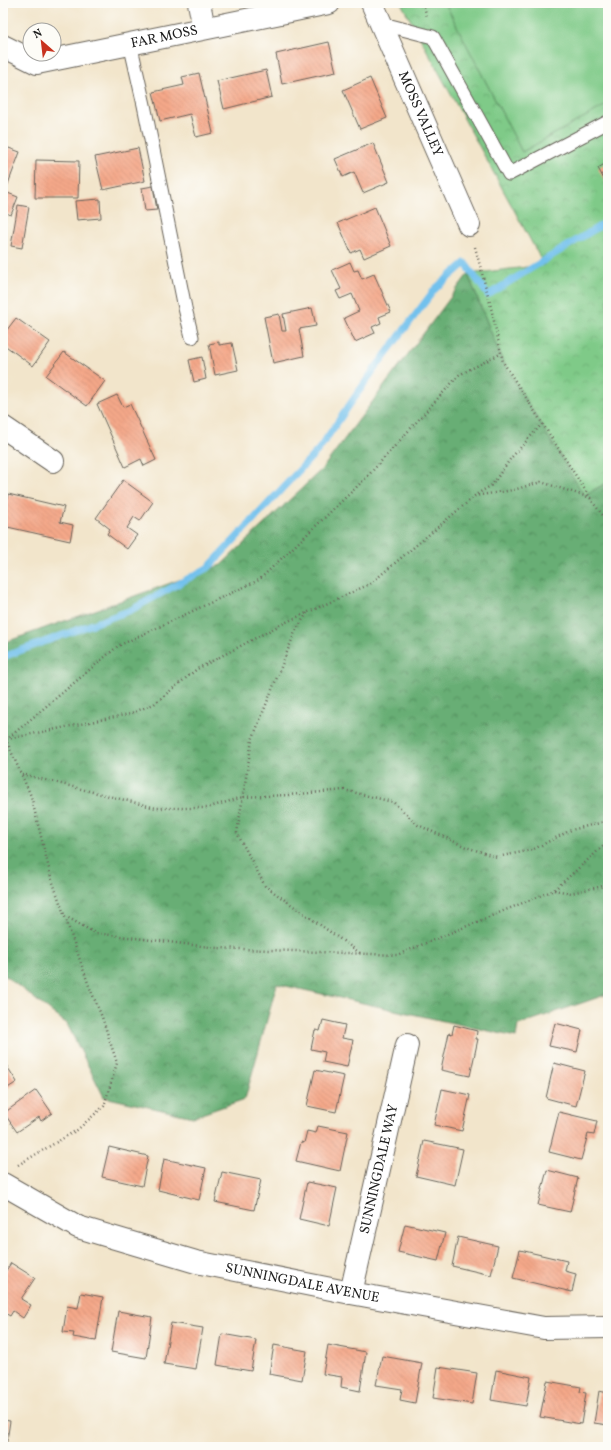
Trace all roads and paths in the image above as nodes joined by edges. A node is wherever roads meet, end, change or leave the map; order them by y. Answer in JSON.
{"nodes":[{"id":1,"x":200,"y":3,"type":"edge"},
{"id":2,"x":328,"y":3,"type":"edge"},
{"id":3,"x":376,"y":13,"type":"edge"},
{"id":4,"x":204,"y":28,"type":"junction"},
{"id":5,"x":130,"y":43,"type":"junction"},
{"id":6,"x":3,"y":46,"type":"edge"},
{"id":7,"x":608,"y":122,"type":"edge"},
{"id":8,"x":469,"y":225,"type":"joint"},
{"id":9,"x":192,"y":337,"type":"dead end"},
{"id":10,"x":500,"y":354,"type":"dead end"},
{"id":11,"x":541,"y":425,"type":"dead end"},
{"id":12,"x":3,"y":427,"type":"edge"},
{"id":13,"x":53,"y":461,"type":"dead end"},
{"id":14,"x":475,"y":496,"type":"junction"},
{"id":15,"x":591,"y":498,"type":"junction"},
{"id":16,"x":608,"y":522,"type":"edge"},
{"id":17,"x":307,"y":612,"type":"junction"},
{"id":18,"x":4,"y":740,"type":"edge"},
{"id":19,"x":22,"y":774,"type":"junction"},
{"id":20,"x":243,"y":797,"type":"junction"},
{"id":21,"x":608,"y":821,"type":"edge"},
{"id":22,"x":608,"y":842,"type":"edge"},
{"id":23,"x":608,"y":885,"type":"edge"},
{"id":24,"x":554,"y":890,"type":"junction"},
{"id":25,"x":64,"y":916,"type":"junction"},
{"id":26,"x":360,"y":953,"type":"junction"},
{"id":27,"x":407,"y":1045,"type":"dead end"},
{"id":28,"x":7,"y":1186,"type":"edge"},
{"id":29,"x":351,"y":1292,"type":"junction"},
{"id":30,"x":608,"y":1327,"type":"edge"}],
"edges":[{"from":1,"to":4,"type":"street"},
{"from":2,"to":4,"type":"street","name":"FAR MOSS"},
{"from":3,"to":7,"type":"lane"},
{"from":3,"to":8,"type":"street","name":"MOSS VALLEY"},
{"from":4,"to":5,"type":"street","name":"FAR MOSS"},
{"from":5,"to":6,"type":"street","name":"FAR MOSS"},
{"from":5,"to":9,"type":"lane"},
{"from":8,"to":15,"type":"path"},
{"from":10,"to":18,"type":"path"},
{"from":11,"to":14,"type":"path"},
{"from":12,"to":13,"type":"street"},
{"from":14,"to":15,"type":"path"},
{"from":14,"to":17,"type":"path"},
{"from":15,"to":16,"type":"path"},
{"from":17,"to":18,"type":"path"},
{"from":17,"to":20,"type":"path"},
{"from":18,"to":19,"type":"path"},
{"from":19,"to":20,"type":"path"},
{"from":19,"to":25,"type":"path"},
{"from":20,"to":21,"type":"path"},
{"from":20,"to":26,"type":"path"},
{"from":22,"to":24,"type":"path"},
{"from":23,"to":24,"type":"path"},
{"from":24,"to":26,"type":"path"},
{"from":25,"to":26,"type":"path"},
{"from":25,"to":28,"type":"path"},
{"from":27,"to":29,"type":"street","name":"SUNNINGDALE WAY"},
{"from":28,"to":29,"type":"street","name":"SUNNINGDALE AVENUE"},
{"from":29,"to":30,"type":"street","name":"SUNNINGDALE AVENUE"}]}
